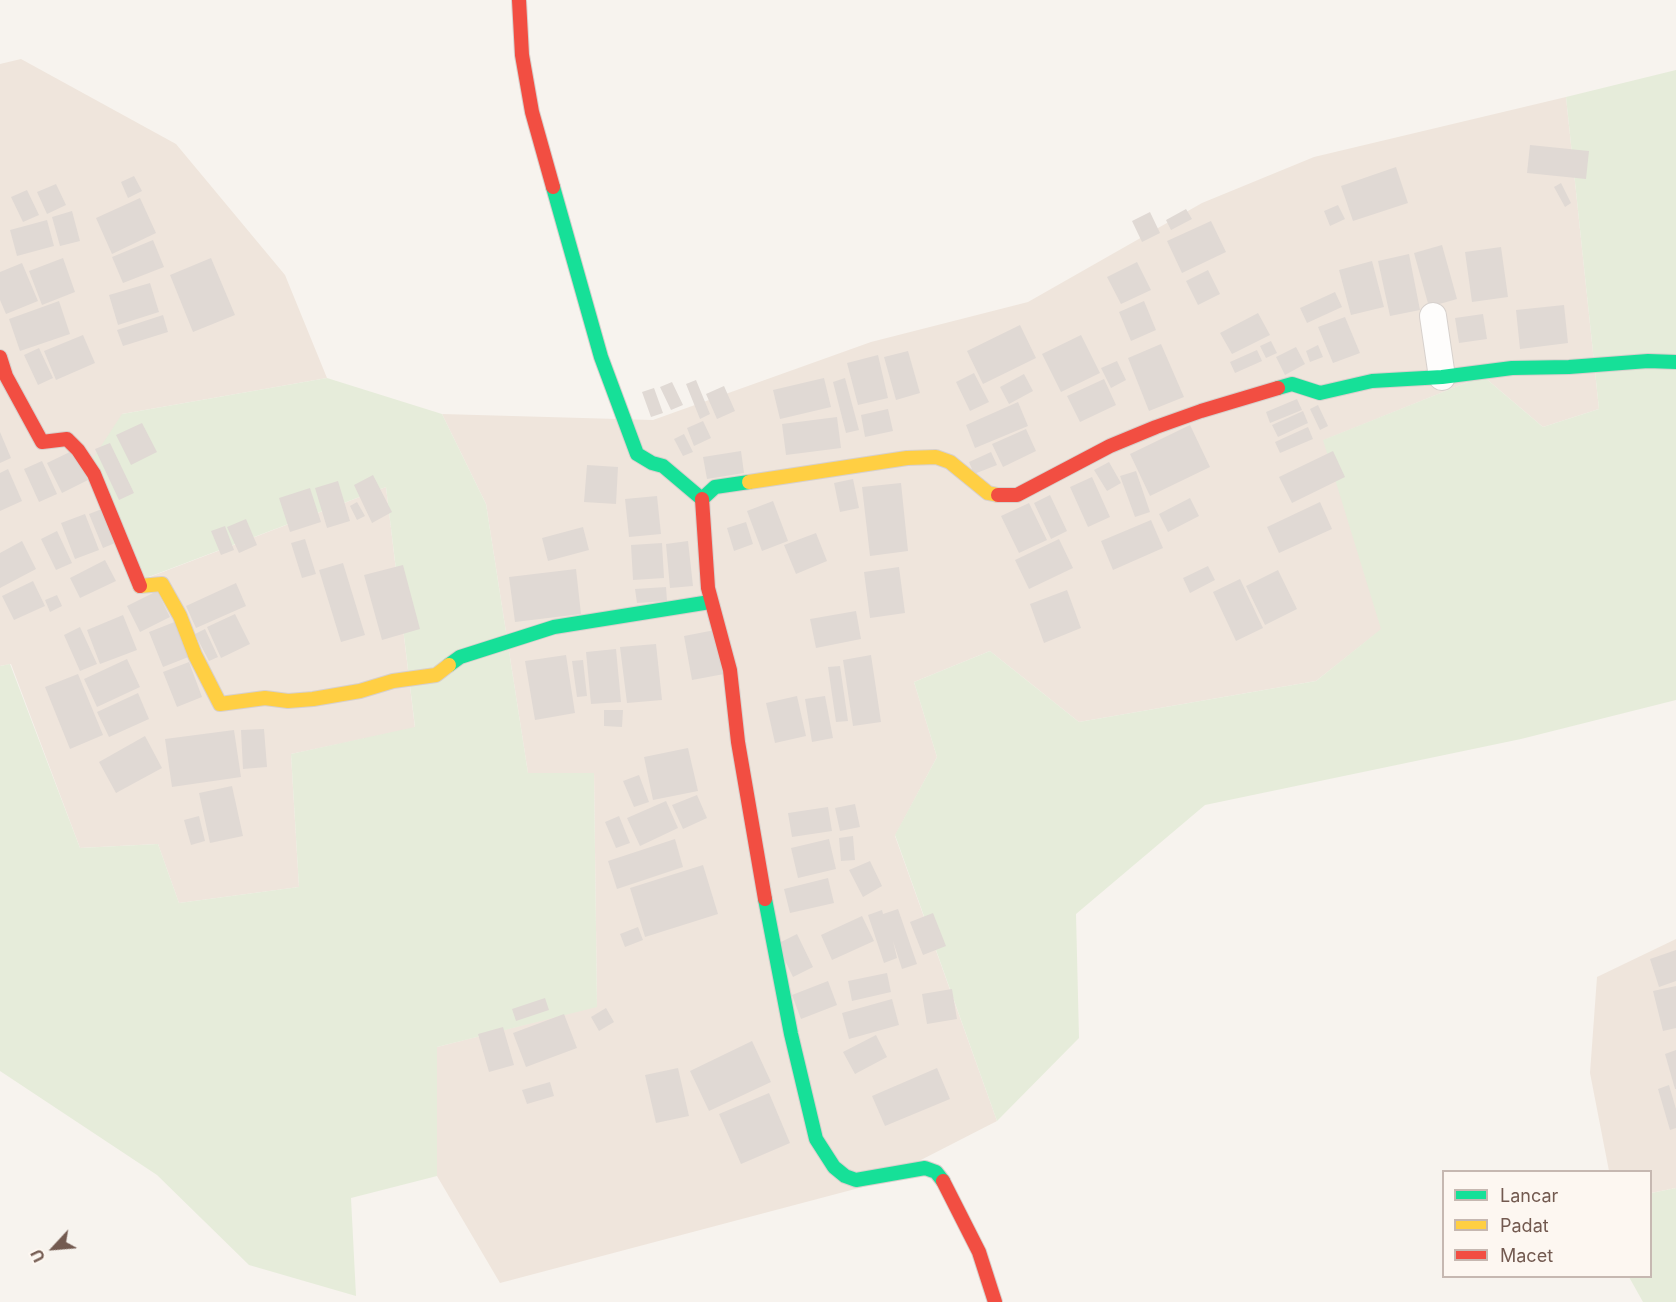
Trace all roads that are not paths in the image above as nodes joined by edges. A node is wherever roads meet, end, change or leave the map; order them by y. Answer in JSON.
{"nodes":[{"id":1,"x":519,"y":0,"type":"edge"},
{"id":2,"x":1432,"y":316,"type":"dead end"},
{"id":3,"x":0,"y":357,"type":"edge"},
{"id":4,"x":1676,"y":362,"type":"edge"},
{"id":5,"x":1442,"y":377,"type":"junction"},
{"id":6,"x":702,"y":499,"type":"junction"},
{"id":7,"x":710,"y":602,"type":"junction"},
{"id":8,"x":995,"y":1302,"type":"edge"}],
"edges":[{"from":1,"to":6,"type":"street"},
{"from":2,"to":5,"type":"street"},
{"from":3,"to":7,"type":"street"},
{"from":4,"to":5,"type":"street"},
{"from":5,"to":6,"type":"street"},
{"from":6,"to":7,"type":"street"},
{"from":7,"to":8,"type":"street"}]}
